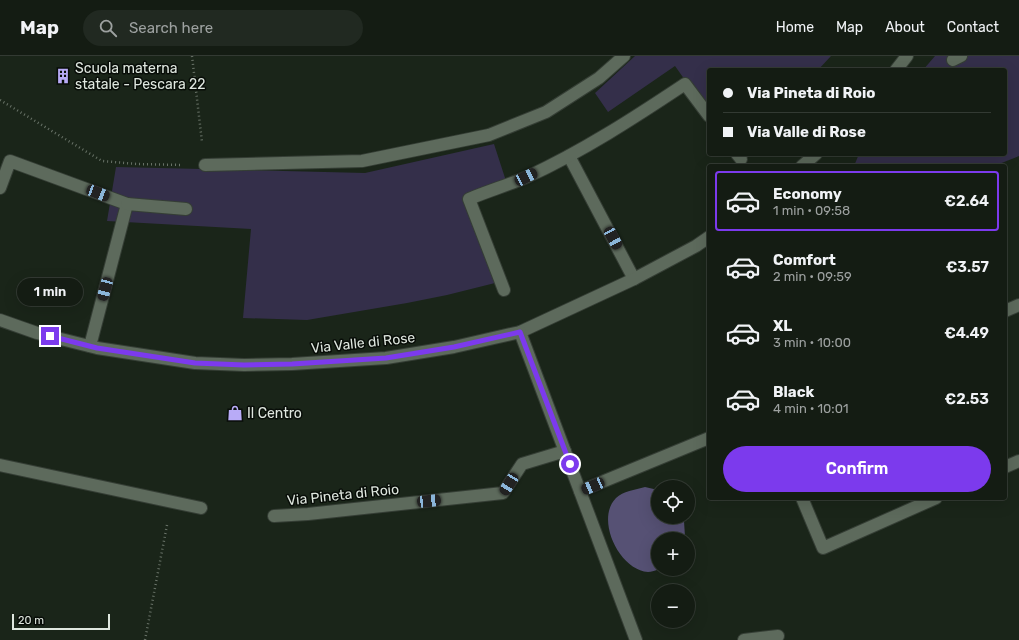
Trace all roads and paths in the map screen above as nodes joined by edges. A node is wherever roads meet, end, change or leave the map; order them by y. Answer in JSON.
{"nodes":[{"id":1,"x":192,"y":56,"type":"edge"},
{"id":2,"x":624,"y":56,"type":"edge"},
{"id":3,"x":907,"y":56,"type":"edge"},
{"id":4,"x":898,"y":68,"type":"edge"},
{"id":5,"x":0,"y":100,"type":"edge"},
{"id":6,"x":707,"y":113,"type":"edge"},
{"id":7,"x":569,"y":156,"type":"junction"},
{"id":8,"x":814,"y":156,"type":"edge"},
{"id":9,"x":804,"y":164,"type":"edge"},
{"id":10,"x":205,"y":165,"type":"junction"},
{"id":11,"x":0,"y":188,"type":"edge"},
{"id":12,"x":127,"y":204,"type":"junction"},
{"id":13,"x":186,"y":209,"type":"dead end"},
{"id":14,"x":707,"y":238,"type":"edge"},
{"id":15,"x":634,"y":279,"type":"junction"},
{"id":16,"x":504,"y":290,"type":"dead end"},
{"id":17,"x":1019,"y":305,"type":"edge"},
{"id":18,"x":1007,"y":310,"type":"edge"},
{"id":19,"x":0,"y":320,"type":"edge"},
{"id":20,"x":520,"y":332,"type":"junction"},
{"id":21,"x":90,"y":346,"type":"junction"},
{"id":22,"x":707,"y":439,"type":"edge"},
{"id":23,"x":565,"y":451,"type":"junction"},
{"id":24,"x":1019,"y":461,"type":"edge"},
{"id":25,"x":0,"y":465,"type":"edge"},
{"id":26,"x":1007,"y":466,"type":"edge"},
{"id":27,"x":580,"y":491,"type":"junction"},
{"id":28,"x":803,"y":500,"type":"edge"},
{"id":29,"x":931,"y":500,"type":"edge"},
{"id":30,"x":171,"y":502,"type":"junction"},
{"id":31,"x":201,"y":508,"type":"dead end"},
{"id":32,"x":274,"y":516,"type":"dead end"},
{"id":33,"x":778,"y":636,"type":"dead end"},
{"id":34,"x":145,"y":640,"type":"edge"},
{"id":35,"x":636,"y":640,"type":"edge"},
{"id":36,"x":744,"y":640,"type":"edge"}],
"edges":[{"from":1,"to":10,"type":"path"},
{"from":2,"to":10,"type":"street"},
{"from":3,"to":4,"type":"street"},
{"from":5,"to":10,"type":"path"},
{"from":6,"to":7,"type":"street"},
{"from":7,"to":15,"type":"street"},
{"from":7,"to":16,"type":"street"},
{"from":8,"to":9,"type":"street"},
{"from":11,"to":12,"type":"street"},
{"from":12,"to":13,"type":"street"},
{"from":12,"to":21,"type":"street"},
{"from":14,"to":15,"type":"street","name":"Via Valle di Rose"},
{"from":15,"to":20,"type":"street","name":"Via Valle di Rose"},
{"from":17,"to":18,"type":"street"},
{"from":19,"to":21,"type":"street","name":"Via Valle di Rose"},
{"from":20,"to":21,"type":"street","name":"Via Valle di Rose"},
{"from":20,"to":23,"type":"street"},
{"from":22,"to":27,"type":"street"},
{"from":23,"to":27,"type":"street"},
{"from":23,"to":32,"type":"street","name":"Via Pineta di Roio"},
{"from":24,"to":26,"type":"street"},
{"from":25,"to":30,"type":"street"},
{"from":27,"to":35,"type":"street"},
{"from":28,"to":29,"type":"street"},
{"from":30,"to":31,"type":"street"},
{"from":30,"to":34,"type":"path"},
{"from":33,"to":36,"type":"street"}]}
